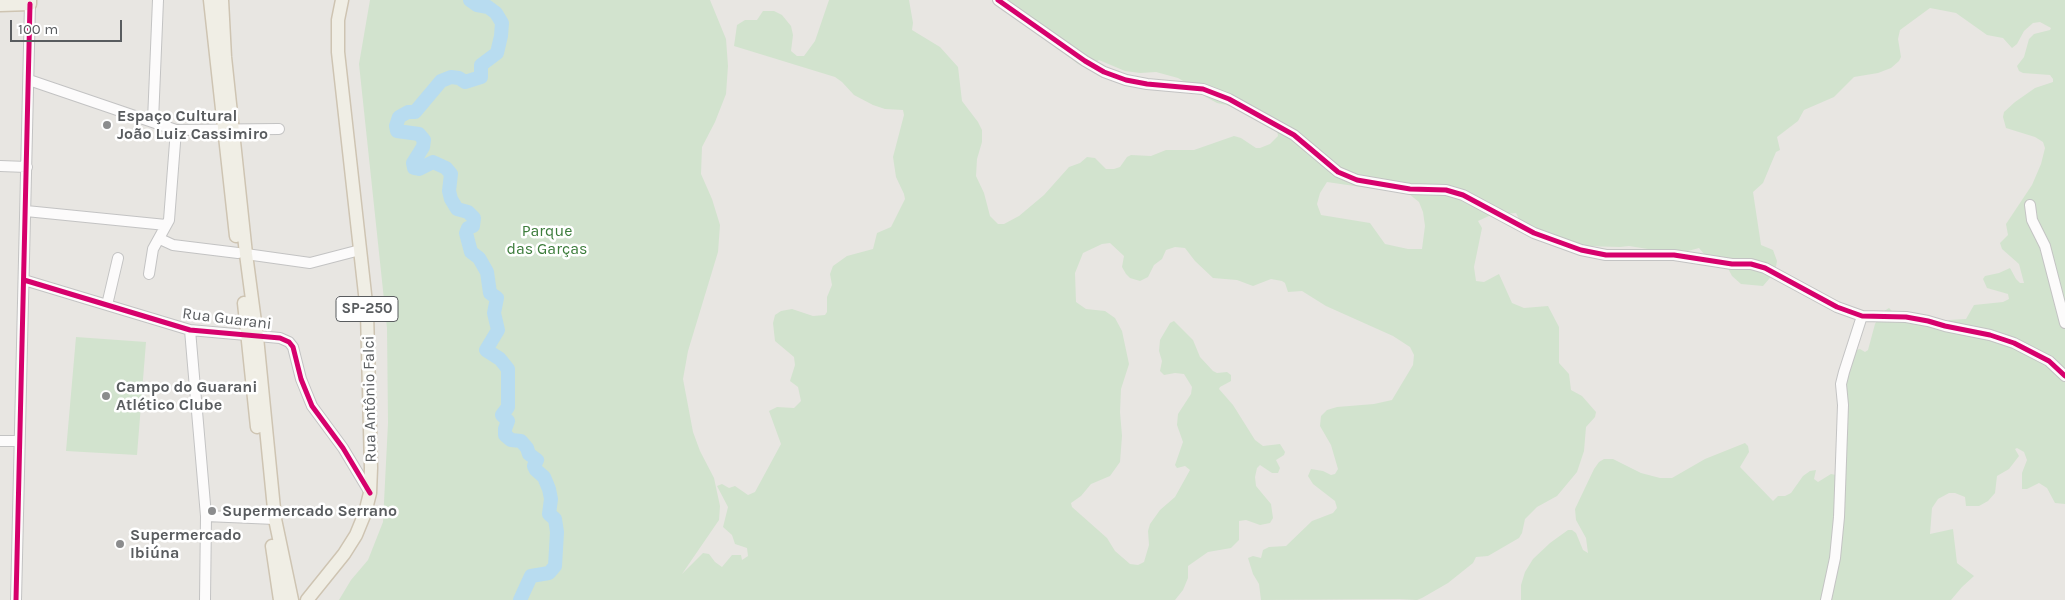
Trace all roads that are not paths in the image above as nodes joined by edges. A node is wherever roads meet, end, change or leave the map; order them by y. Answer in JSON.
{"nodes":[{"id":1,"x":158,"y":0,"type":"edge"},
{"id":2,"x":210,"y":0,"type":"edge"},
{"id":3,"x":222,"y":0,"type":"edge"},
{"id":4,"x":342,"y":0,"type":"edge"},
{"id":5,"x":998,"y":0,"type":"edge"},
{"id":6,"x":30,"y":2,"type":"edge"},
{"id":7,"x":0,"y":5,"type":"edge"},
{"id":8,"x":220,"y":58,"type":"junction"},
{"id":9,"x":28,"y":80,"type":"junction"},
{"id":10,"x":153,"y":121,"type":"junction"},
{"id":11,"x":279,"y":129,"type":"dead end"},
{"id":12,"x":176,"y":130,"type":"junction"},
{"id":13,"x":229,"y":130,"type":"junction"},
{"id":14,"x":0,"y":166,"type":"edge"},
{"id":15,"x":27,"y":167,"type":"junction"},
{"id":16,"x":2030,"y":205,"type":"dead end"},
{"id":17,"x":26,"y":211,"type":"junction"},
{"id":18,"x":166,"y":225,"type":"junction"},
{"id":19,"x":160,"y":239,"type":"junction"},
{"id":20,"x":360,"y":250,"type":"junction"},
{"id":21,"x":242,"y":254,"type":"junction"},
{"id":22,"x":118,"y":258,"type":"dead end"},
{"id":23,"x":149,"y":274,"type":"dead end"},
{"id":24,"x":24,"y":280,"type":"junction"},
{"id":25,"x":108,"y":305,"type":"junction"},
{"id":26,"x":1862,"y":316,"type":"junction"},
{"id":27,"x":2065,"y":323,"type":"edge"},
{"id":28,"x":190,"y":330,"type":"junction"},
{"id":29,"x":252,"y":336,"type":"junction"},
{"id":30,"x":2065,"y":376,"type":"edge"},
{"id":31,"x":0,"y":441,"type":"edge"},
{"id":32,"x":19,"y":441,"type":"junction"},
{"id":33,"x":370,"y":493,"type":"junction"},
{"id":34,"x":206,"y":516,"type":"junction"},
{"id":35,"x":272,"y":519,"type":"junction"},
{"id":36,"x":310,"y":596,"type":"edge"},
{"id":37,"x":287,"y":597,"type":"edge"},
{"id":38,"x":18,"y":598,"type":"edge"},
{"id":39,"x":204,"y":600,"type":"edge"},
{"id":40,"x":1826,"y":600,"type":"edge"}],
"edges":[{"from":1,"to":10,"type":"street"},
{"from":2,"to":8,"type":"main road"},
{"from":3,"to":8,"type":"main road"},
{"from":4,"to":20,"type":"main road","name":"Rua Antônio Falci","number":"SP-250"},
{"from":5,"to":26,"type":"street"},
{"from":6,"to":7,"type":"main road"},
{"from":6,"to":9,"type":"street"},
{"from":8,"to":13,"type":"main road"},
{"from":9,"to":10,"type":"street"},
{"from":9,"to":15,"type":"street"},
{"from":10,"to":12,"type":"street"},
{"from":11,"to":13,"type":"street"},
{"from":12,"to":13,"type":"street"},
{"from":12,"to":18,"type":"street"},
{"from":13,"to":21,"type":"main road"},
{"from":14,"to":15,"type":"street"},
{"from":15,"to":17,"type":"street"},
{"from":16,"to":27,"type":"street"},
{"from":17,"to":18,"type":"street"},
{"from":17,"to":24,"type":"street"},
{"from":18,"to":19,"type":"street"},
{"from":19,"to":21,"type":"street"},
{"from":19,"to":23,"type":"street"},
{"from":20,"to":21,"type":"street"},
{"from":20,"to":33,"type":"main road","name":"Rua Antônio Falci","number":"SP-250"},
{"from":21,"to":29,"type":"main road"},
{"from":22,"to":25,"type":"street"},
{"from":24,"to":25,"type":"street","name":"Rua Guarani"},
{"from":24,"to":32,"type":"street"},
{"from":25,"to":28,"type":"street","name":"Rua Guarani"},
{"from":26,"to":30,"type":"street"},
{"from":26,"to":40,"type":"street"},
{"from":28,"to":29,"type":"street","name":"Rua Guarani"},
{"from":28,"to":34,"type":"street"},
{"from":29,"to":33,"type":"street","name":"Rua Guarani"},
{"from":29,"to":35,"type":"main road"},
{"from":31,"to":32,"type":"street"},
{"from":32,"to":38,"type":"street"},
{"from":33,"to":36,"type":"main road","name":"Rua Antônio Falci","number":"SP-250"},
{"from":34,"to":35,"type":"street"},
{"from":34,"to":39,"type":"street"},
{"from":35,"to":37,"type":"main road"},
{"from":36,"to":37,"type":"main road"}]}
